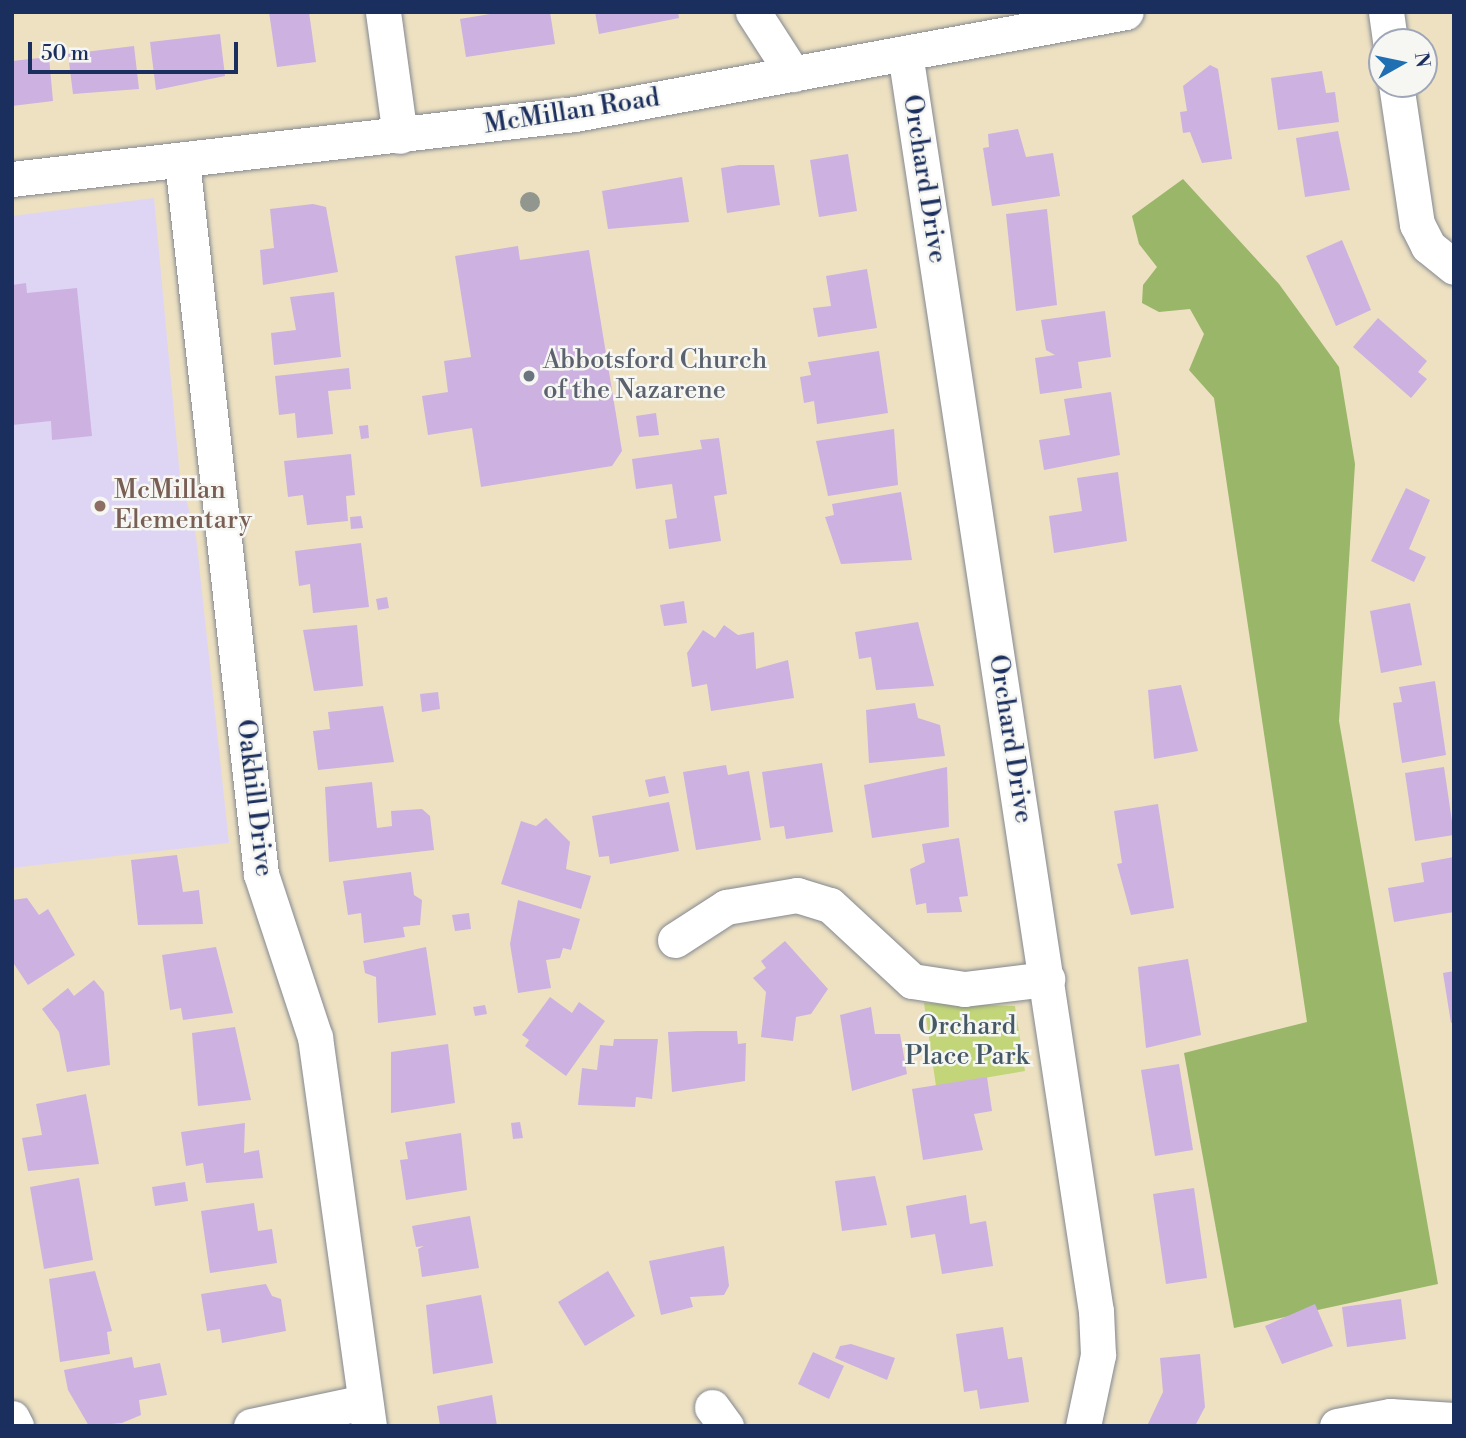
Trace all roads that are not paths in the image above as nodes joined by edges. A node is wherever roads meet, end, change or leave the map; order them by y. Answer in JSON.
{"nodes":[{"id":1,"x":383,"y":12,"type":"edge"},
{"id":2,"x":753,"y":12,"type":"edge"},
{"id":3,"x":1126,"y":12,"type":"edge"},
{"id":4,"x":905,"y":53,"type":"junction"},
{"id":5,"x":793,"y":74,"type":"junction"},
{"id":6,"x":1398,"y":98,"type":"edge"},
{"id":7,"x":400,"y":136,"type":"junction"},
{"id":8,"x":181,"y":161,"type":"junction"},
{"id":9,"x":12,"y":179,"type":"edge"},
{"id":10,"x":1454,"y":267,"type":"edge"},
{"id":11,"x":675,"y":940,"type":"dead end"},
{"id":12,"x":1047,"y":979,"type":"junction"},
{"id":13,"x":367,"y":1414,"type":"edge"},
{"id":14,"x":12,"y":1418,"type":"edge"},
{"id":15,"x":1454,"y":1420,"type":"edge"},
{"id":16,"x":16,"y":1426,"type":"edge"},
{"id":17,"x":251,"y":1426,"type":"edge"},
{"id":18,"x":1083,"y":1426,"type":"edge"},
{"id":19,"x":1337,"y":1426,"type":"edge"}],
"edges":[{"from":1,"to":7,"type":"street"},
{"from":2,"to":5,"type":"street"},
{"from":3,"to":4,"type":"street","name":"McMillan Road"},
{"from":4,"to":5,"type":"street","name":"McMillan Road"},
{"from":4,"to":12,"type":"street","name":"Orchard Drive"},
{"from":5,"to":7,"type":"street","name":"McMillan Road"},
{"from":6,"to":10,"type":"street"},
{"from":7,"to":8,"type":"street","name":"McMillan Road"},
{"from":8,"to":9,"type":"street","name":"McMillan Road"},
{"from":8,"to":13,"type":"street","name":"Oakhill Drive"},
{"from":11,"to":12,"type":"street"},
{"from":12,"to":18,"type":"street","name":"Orchard Drive"},
{"from":13,"to":17,"type":"street"},
{"from":14,"to":16,"type":"street"},
{"from":15,"to":19,"type":"street"}]}
